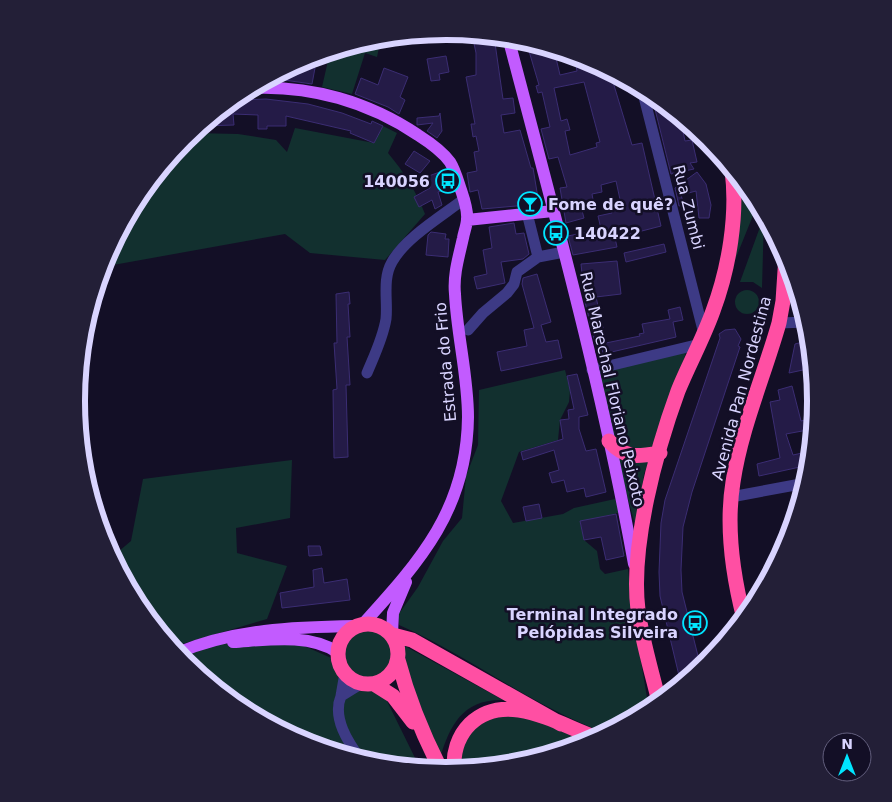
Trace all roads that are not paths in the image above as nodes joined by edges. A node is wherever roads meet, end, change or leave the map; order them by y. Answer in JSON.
{"nodes":[{"id":1,"x":510,"y":46,"type":"edge"},
{"id":2,"x":265,"y":88,"type":"edge"},
{"id":3,"x":645,"y":99,"type":"edge"},
{"id":4,"x":732,"y":181,"type":"edge"},
{"id":5,"x":465,"y":208,"type":"junction"},
{"id":6,"x":553,"y":211,"type":"junction"},
{"id":7,"x":527,"y":213,"type":"junction"},
{"id":8,"x":564,"y":252,"type":"junction"},
{"id":9,"x":538,"y":257,"type":"junction"},
{"id":10,"x":785,"y":276,"type":"edge"},
{"id":11,"x":798,"y":322,"type":"edge"},
{"id":12,"x":779,"y":323,"type":"junction"},
{"id":13,"x":468,"y":330,"type":"dead end"},
{"id":14,"x":702,"y":339,"type":"junction"},
{"id":15,"x":592,"y":370,"type":"junction"},
{"id":16,"x":367,"y":373,"type":"dead end"},
{"id":17,"x":609,"y":441,"type":"junction"},
{"id":18,"x":660,"y":453,"type":"junction"},
{"id":19,"x":797,"y":485,"type":"edge"},
{"id":20,"x":731,"y":497,"type":"junction"},
{"id":21,"x":416,"y":564,"type":"junction"},
{"id":22,"x":637,"y":576,"type":"junction"},
{"id":23,"x":742,"y":608,"type":"edge"},
{"id":24,"x":360,"y":625,"type":"junction"},
{"id":25,"x":392,"y":635,"type":"junction"},
{"id":26,"x":203,"y":643,"type":"junction"},
{"id":27,"x":185,"y":650,"type":"edge"},
{"id":28,"x":337,"y":652,"type":"junction"},
{"id":29,"x":398,"y":660,"type":"junction"},
{"id":30,"x":345,"y":673,"type":"junction"},
{"id":31,"x":368,"y":683,"type":"junction"},
{"id":32,"x":656,"y":695,"type":"edge"},
{"id":33,"x":341,"y":696,"type":"junction"},
{"id":34,"x":561,"y":724,"type":"junction"},
{"id":35,"x":586,"y":734,"type":"edge"},
{"id":36,"x":425,"y":739,"type":"junction"},
{"id":37,"x":355,"y":750,"type":"edge"},
{"id":38,"x":437,"y":762,"type":"edge"},
{"id":39,"x":455,"y":762,"type":"edge"}],
"edges":[{"from":1,"to":6,"type":"main road","name":"Rua Marechal Floriano Peixoto"},
{"from":2,"to":5,"type":"main road"},
{"from":3,"to":14,"type":"street","name":"Rua Zumbi"},
{"from":4,"to":14,"type":"highway"},
{"from":5,"to":7,"type":"main road"},
{"from":5,"to":16,"type":"street"},
{"from":5,"to":21,"type":"main road","name":"Estrada do Frio"},
{"from":6,"to":7,"type":"main road"},
{"from":6,"to":8,"type":"main road","name":"Rua Marechal Floriano Peixoto"},
{"from":7,"to":9,"type":"street"},
{"from":8,"to":9,"type":"street"},
{"from":8,"to":15,"type":"main road","name":"Rua Marechal Floriano Peixoto"},
{"from":9,"to":13,"type":"street"},
{"from":10,"to":12,"type":"highway","name":"Avenida Pan Nordestina"},
{"from":11,"to":12,"type":"street"},
{"from":12,"to":20,"type":"highway","name":"Avenida Pan Nordestina"},
{"from":14,"to":15,"type":"street"},
{"from":14,"to":18,"type":"highway"},
{"from":15,"to":17,"type":"main road","name":"Rua Marechal Floriano Peixoto"},
{"from":17,"to":18,"type":"highway"},
{"from":17,"to":22,"type":"main road","name":"Rua Marechal Floriano Peixoto"},
{"from":18,"to":22,"type":"highway"},
{"from":19,"to":20,"type":"street"},
{"from":20,"to":23,"type":"highway","name":"Avenida Pan Nordestina"},
{"from":21,"to":24,"type":"main road","name":"Estrada do Frio"},
{"from":21,"to":25,"type":"main road","name":"Estrada do Frio"},
{"from":22,"to":32,"type":"highway"},
{"from":24,"to":25,"type":"highway"},
{"from":24,"to":26,"type":"main road"},
{"from":24,"to":28,"type":"highway"},
{"from":25,"to":29,"type":"highway"},
{"from":25,"to":34,"type":"highway"},
{"from":26,"to":27,"type":"main road"},
{"from":26,"to":28,"type":"main road"},
{"from":28,"to":30,"type":"highway"},
{"from":29,"to":31,"type":"highway"},
{"from":29,"to":36,"type":"highway"},
{"from":30,"to":31,"type":"highway"},
{"from":30,"to":33,"type":"street"},
{"from":31,"to":33,"type":"street"},
{"from":31,"to":36,"type":"highway"},
{"from":33,"to":37,"type":"street"},
{"from":34,"to":35,"type":"highway"},
{"from":34,"to":39,"type":"highway"},
{"from":36,"to":38,"type":"highway"}]}
